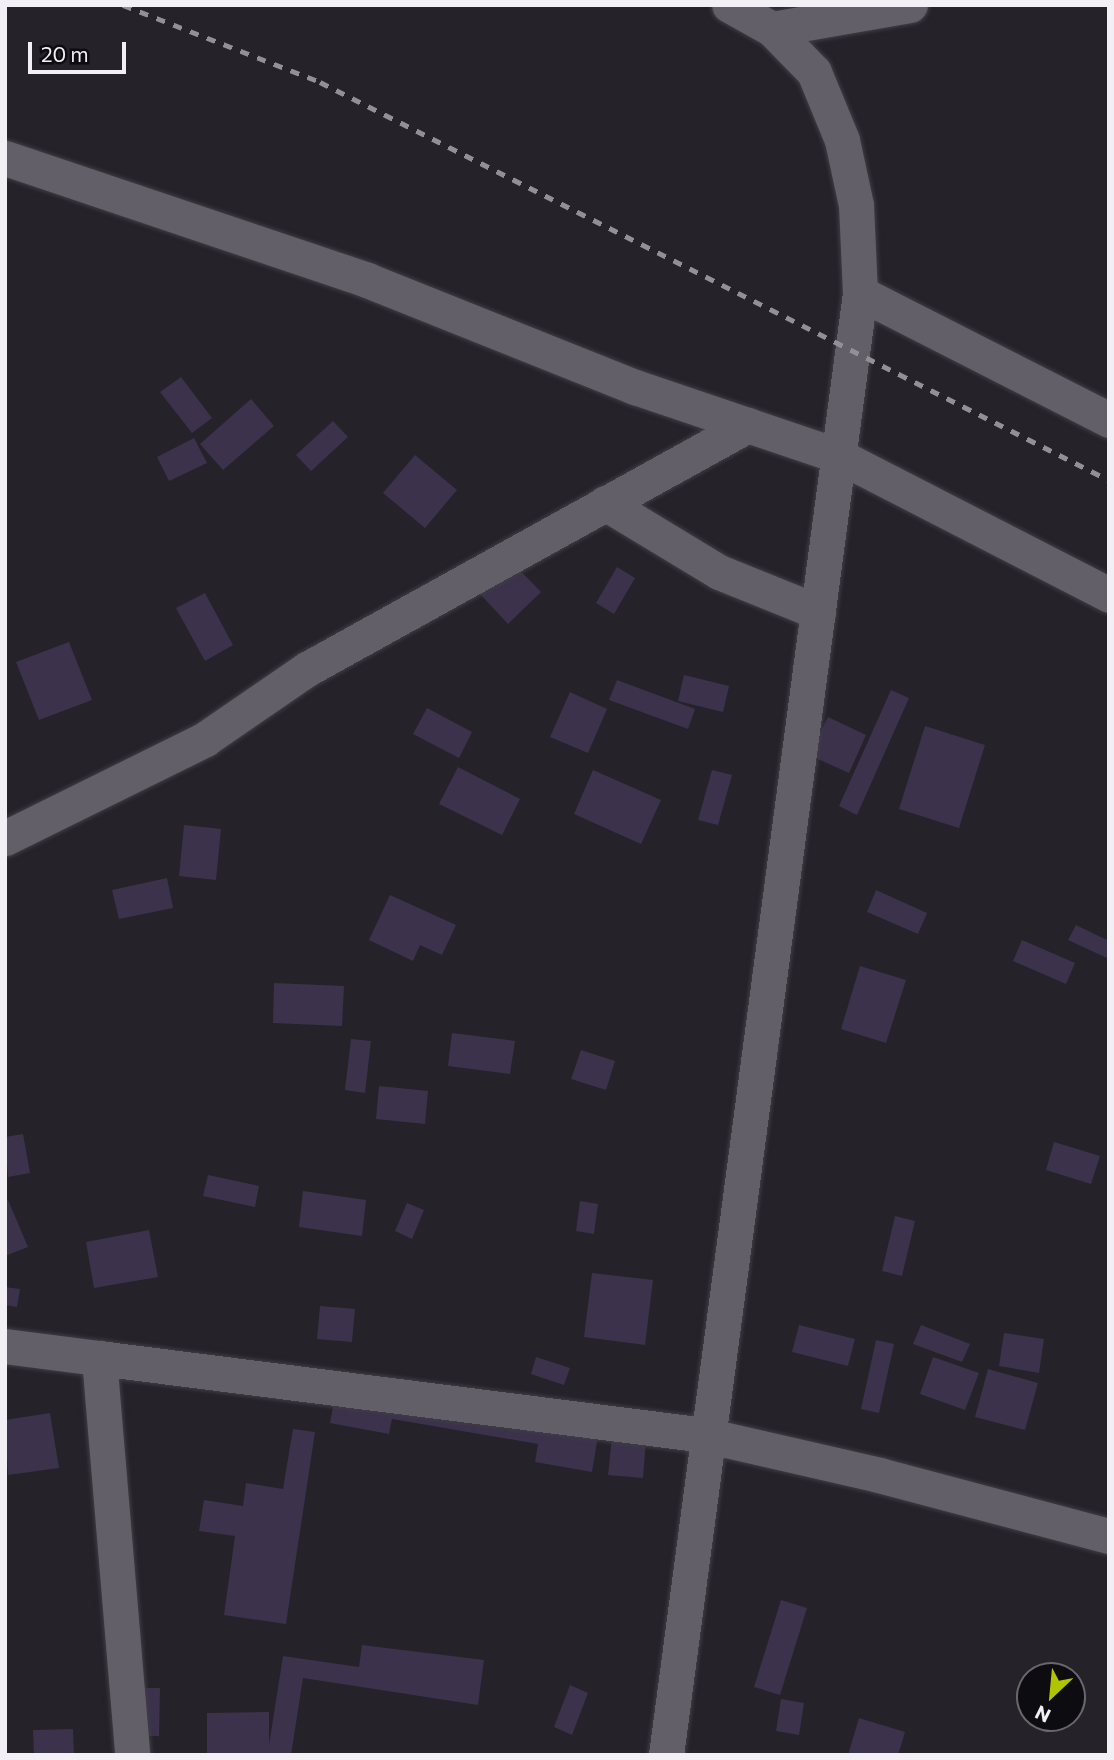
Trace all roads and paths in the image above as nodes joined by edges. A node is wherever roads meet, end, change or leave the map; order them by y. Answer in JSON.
{"nodes":[{"id":1,"x":729,"y":5,"type":"edge"},
{"id":2,"x":910,"y":5,"type":"edge"},
{"id":3,"x":772,"y":29,"type":"junction"},
{"id":4,"x":5,"y":158,"type":"edge"},
{"id":5,"x":860,"y":293,"type":"junction"},
{"id":6,"x":1109,"y":420,"type":"edge"},
{"id":7,"x":748,"y":425,"type":"junction"},
{"id":8,"x":839,"y":456,"type":"junction"},
{"id":9,"x":605,"y":503,"type":"junction"},
{"id":10,"x":1109,"y":594,"type":"edge"},
{"id":11,"x":818,"y":612,"type":"junction"},
{"id":12,"x":5,"y":838,"type":"edge"},
{"id":13,"x":5,"y":1346,"type":"edge"},
{"id":14,"x":99,"y":1358,"type":"junction"},
{"id":15,"x":705,"y":1435,"type":"junction"},
{"id":16,"x":1109,"y":1536,"type":"edge"},
{"id":17,"x":132,"y":1755,"type":"edge"},
{"id":18,"x":666,"y":1755,"type":"edge"}],
"edges":[{"from":1,"to":3,"type":"street"},
{"from":2,"to":3,"type":"street"},
{"from":3,"to":5,"type":"street"},
{"from":4,"to":7,"type":"street"},
{"from":5,"to":6,"type":"street"},
{"from":5,"to":8,"type":"street"},
{"from":7,"to":8,"type":"street"},
{"from":7,"to":9,"type":"street"},
{"from":8,"to":10,"type":"street"},
{"from":8,"to":11,"type":"street"},
{"from":9,"to":11,"type":"street"},
{"from":9,"to":12,"type":"street"},
{"from":11,"to":15,"type":"street"},
{"from":13,"to":14,"type":"street"},
{"from":14,"to":15,"type":"street"},
{"from":14,"to":17,"type":"street"},
{"from":15,"to":16,"type":"street"},
{"from":15,"to":18,"type":"street"}]}
